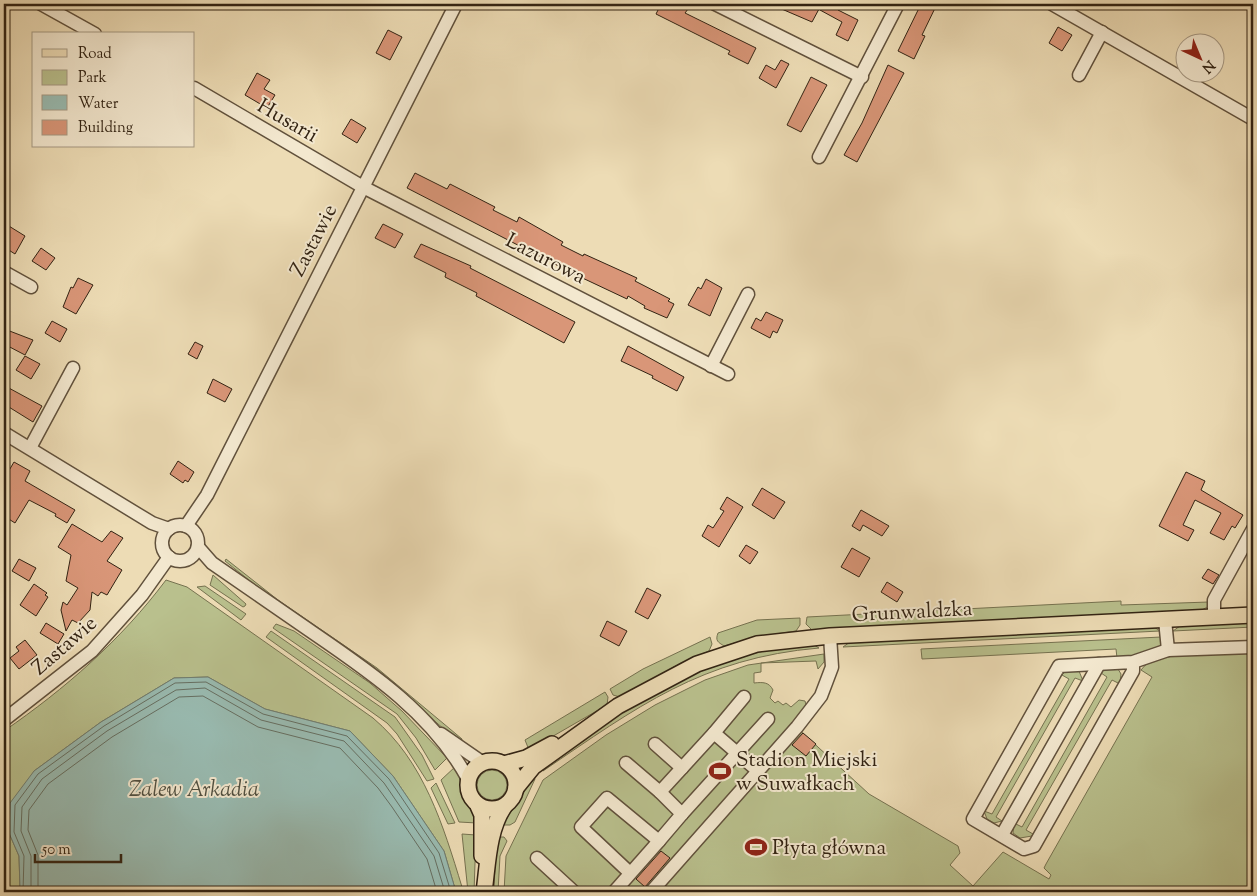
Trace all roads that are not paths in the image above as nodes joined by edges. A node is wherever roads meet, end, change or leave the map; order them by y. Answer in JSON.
{"nodes":[{"id":1,"x":41,"y":4,"type":"edge"},
{"id":2,"x":456,"y":4,"type":"edge"},
{"id":3,"x":715,"y":4,"type":"edge"},
{"id":4,"x":898,"y":4,"type":"edge"},
{"id":5,"x":1052,"y":4,"type":"edge"},
{"id":6,"x":91,"y":32,"type":"edge"},
{"id":7,"x":1102,"y":32,"type":"junction"},
{"id":8,"x":1079,"y":75,"type":"dead end"},
{"id":9,"x":862,"y":77,"type":"junction"},
{"id":10,"x":195,"y":89,"type":"edge"},
{"id":11,"x":1253,"y":119,"type":"edge"},
{"id":12,"x":819,"y":157,"type":"dead end"},
{"id":13,"x":363,"y":187,"type":"junction"},
{"id":14,"x":4,"y":272,"type":"edge"},
{"id":15,"x":31,"y":287,"type":"dead end"},
{"id":16,"x":748,"y":294,"type":"dead end"},
{"id":17,"x":711,"y":366,"type":"junction"},
{"id":18,"x":74,"y":368,"type":"dead end"},
{"id":19,"x":728,"y":374,"type":"dead end"},
{"id":20,"x":4,"y":434,"type":"edge"},
{"id":21,"x":30,"y":448,"type":"junction"},
{"id":22,"x":190,"y":529,"type":"junction"},
{"id":23,"x":1253,"y":529,"type":"edge"},
{"id":24,"x":165,"y":534,"type":"junction"},
{"id":25,"x":198,"y":547,"type":"junction"},
{"id":26,"x":190,"y":558,"type":"junction"},
{"id":27,"x":172,"y":559,"type":"junction"},
{"id":28,"x":212,"y":563,"type":"junction"},
{"id":29,"x":1253,"y":616,"type":"edge"},
{"id":30,"x":1214,"y":618,"type":"junction"},
{"id":31,"x":1166,"y":620,"type":"junction"},
{"id":32,"x":830,"y":636,"type":"junction"},
{"id":33,"x":1253,"y":647,"type":"edge"},
{"id":34,"x":1168,"y":650,"type":"junction"},
{"id":35,"x":1133,"y":662,"type":"junction"},
{"id":36,"x":1099,"y":664,"type":"junction"},
{"id":37,"x":744,"y":697,"type":"dead end"},
{"id":38,"x":768,"y":718,"type":"dead end"},
{"id":39,"x":4,"y":720,"type":"edge"},
{"id":40,"x":593,"y":723,"type":"junction"},
{"id":41,"x":427,"y":724,"type":"junction"},
{"id":42,"x":714,"y":733,"type":"junction"},
{"id":43,"x":654,"y":744,"type":"dead end"},
{"id":44,"x":737,"y":754,"type":"junction"},
{"id":45,"x":483,"y":763,"type":"junction"},
{"id":46,"x":626,"y":763,"type":"dead end"},
{"id":47,"x":504,"y":764,"type":"junction"},
{"id":48,"x":682,"y":768,"type":"junction"},
{"id":49,"x":758,"y":771,"type":"junction"},
{"id":50,"x":468,"y":779,"type":"junction"},
{"id":51,"x":516,"y":788,"type":"junction"},
{"id":52,"x":660,"y":792,"type":"junction"},
{"id":53,"x":478,"y":806,"type":"junction"},
{"id":54,"x":504,"y":807,"type":"junction"},
{"id":55,"x":682,"y":814,"type":"junction"},
{"id":56,"x":1002,"y":835,"type":"junction"},
{"id":57,"x":659,"y":842,"type":"junction"},
{"id":58,"x":537,"y":858,"type":"dead end"},
{"id":59,"x":630,"y":873,"type":"junction"},
{"id":60,"x":569,"y":891,"type":"edge"},
{"id":61,"x":484,"y":892,"type":"edge"},
{"id":62,"x":614,"y":892,"type":"edge"},
{"id":63,"x":651,"y":892,"type":"edge"}],
"edges":[{"from":1,"to":6,"type":"street"},
{"from":2,"to":13,"type":"street","name":"Zastawie"},
{"from":3,"to":9,"type":"street"},
{"from":4,"to":9,"type":"street"},
{"from":5,"to":7,"type":"street"},
{"from":7,"to":8,"type":"street"},
{"from":7,"to":11,"type":"street"},
{"from":9,"to":12,"type":"street"},
{"from":10,"to":13,"type":"street","name":"Husarii"},
{"from":13,"to":17,"type":"street","name":"Lazurowa"},
{"from":13,"to":22,"type":"street","name":"Zastawie"},
{"from":14,"to":15,"type":"street"},
{"from":16,"to":17,"type":"street"},
{"from":17,"to":19,"type":"street","name":"Lazurowa"},
{"from":18,"to":21,"type":"street"},
{"from":20,"to":21,"type":"street"},
{"from":21,"to":24,"type":"street"},
{"from":22,"to":24,"type":"street"},
{"from":22,"to":25,"type":"street"},
{"from":23,"to":30,"type":"street"},
{"from":24,"to":27,"type":"street"},
{"from":25,"to":26,"type":"street"},
{"from":25,"to":28,"type":"street"},
{"from":26,"to":27,"type":"street"},
{"from":26,"to":28,"type":"street"},
{"from":27,"to":39,"type":"street","name":"Zastawie"},
{"from":28,"to":41,"type":"street"},
{"from":29,"to":30,"type":"main road","name":"Grunwaldzka"},
{"from":30,"to":31,"type":"main road","name":"Grunwaldzka"},
{"from":31,"to":32,"type":"main road","name":"Grunwaldzka"},
{"from":31,"to":34,"type":"street"},
{"from":32,"to":40,"type":"main road","name":"Grunwaldzka"},
{"from":32,"to":49,"type":"street"},
{"from":33,"to":34,"type":"street"},
{"from":34,"to":35,"type":"street"},
{"from":35,"to":36,"type":"street"},
{"from":35,"to":56,"type":"street"},
{"from":36,"to":56,"type":"street"},
{"from":36,"to":56,"type":"street"},
{"from":37,"to":42,"type":"street"},
{"from":38,"to":44,"type":"street"},
{"from":40,"to":47,"type":"main road","name":"Grunwaldzka"},
{"from":40,"to":51,"type":"main road","name":"Grunwaldzka"},
{"from":41,"to":45,"type":"street"},
{"from":41,"to":50,"type":"street"},
{"from":42,"to":44,"type":"street"},
{"from":42,"to":48,"type":"street"},
{"from":43,"to":48,"type":"street"},
{"from":44,"to":49,"type":"street"},
{"from":44,"to":55,"type":"street"},
{"from":45,"to":47,"type":"main road"},
{"from":45,"to":50,"type":"main road"},
{"from":46,"to":52,"type":"street"},
{"from":47,"to":51,"type":"main road"},
{"from":48,"to":52,"type":"street"},
{"from":49,"to":63,"type":"street"},
{"from":50,"to":53,"type":"main road"},
{"from":51,"to":54,"type":"main road"},
{"from":52,"to":55,"type":"street"},
{"from":53,"to":54,"type":"main road"},
{"from":53,"to":61,"type":"main road"},
{"from":54,"to":61,"type":"main road"},
{"from":55,"to":57,"type":"street"},
{"from":57,"to":59,"type":"street"},
{"from":57,"to":59,"type":"street"},
{"from":58,"to":60,"type":"street"},
{"from":59,"to":62,"type":"street"}]}
